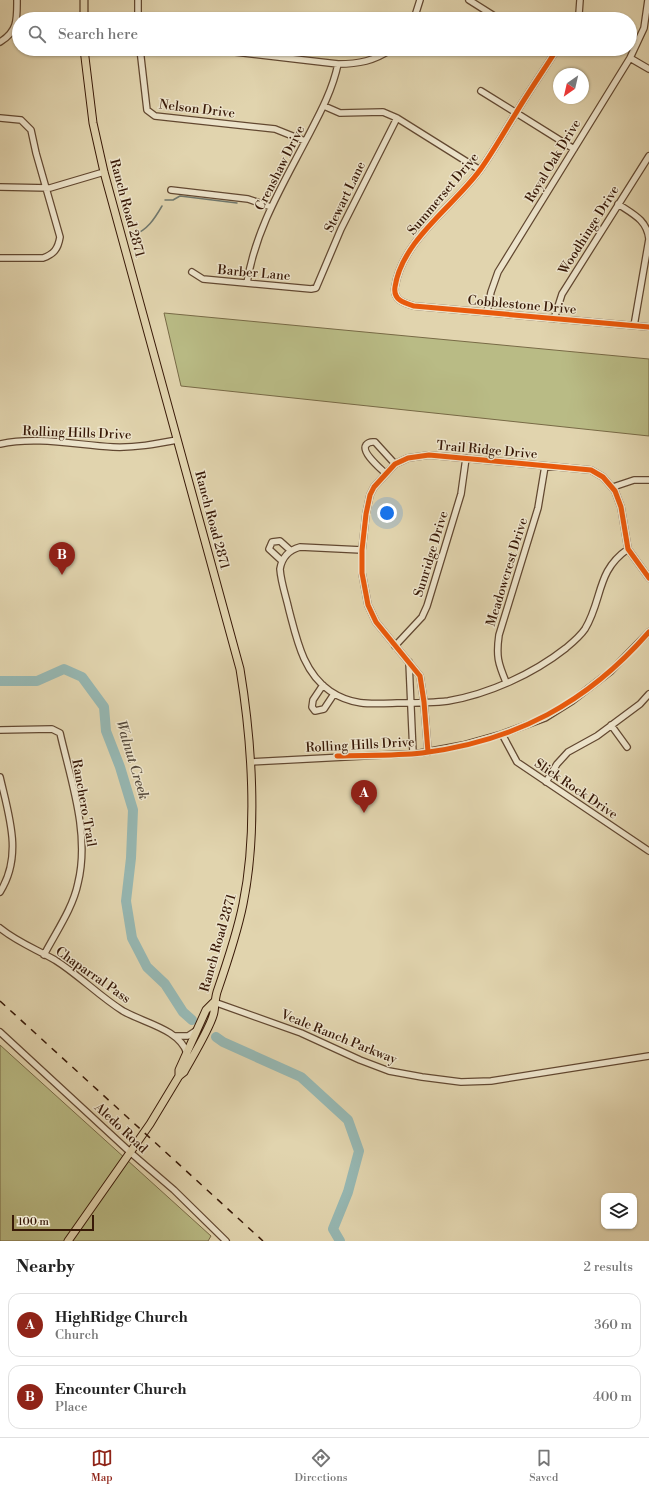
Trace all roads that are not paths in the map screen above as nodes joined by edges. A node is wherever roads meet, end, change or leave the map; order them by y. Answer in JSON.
{"nodes":[{"id":1,"x":17,"y":0,"type":"edge"},
{"id":2,"x":84,"y":0,"type":"edge"},
{"id":3,"x":138,"y":0,"type":"edge"},
{"id":4,"x":420,"y":0,"type":"edge"},
{"id":5,"x":469,"y":0,"type":"edge"},
{"id":6,"x":580,"y":0,"type":"edge"},
{"id":7,"x":648,"y":0,"type":"edge"},
{"id":8,"x":16,"y":12,"type":"edge"},
{"id":9,"x":84,"y":12,"type":"edge"},
{"id":10,"x":138,"y":12,"type":"edge"},
{"id":11,"x":416,"y":12,"type":"edge"},
{"id":12,"x":488,"y":12,"type":"edge"},
{"id":13,"x":579,"y":12,"type":"edge"},
{"id":14,"x":12,"y":30,"type":"edge"},
{"id":15,"x":0,"y":42,"type":"edge"},
{"id":16,"x":637,"y":43,"type":"edge"},
{"id":17,"x":85,"y":56,"type":"edge"},
{"id":18,"x":142,"y":56,"type":"edge"},
{"id":19,"x":269,"y":56,"type":"edge"},
{"id":20,"x":381,"y":56,"type":"edge"},
{"id":21,"x":552,"y":56,"type":"edge"},
{"id":22,"x":630,"y":58,"type":"joint"},
{"id":23,"x":338,"y":64,"type":"junction"},
{"id":24,"x":649,"y":69,"type":"edge"},
{"id":25,"x":481,"y":91,"type":"dead end"},
{"id":26,"x":324,"y":106,"type":"junction"},
{"id":27,"x":516,"y":113,"type":"junction"},
{"id":28,"x":0,"y":118,"type":"edge"},
{"id":29,"x":397,"y":118,"type":"junction"},
{"id":30,"x":306,"y":141,"type":"junction"},
{"id":31,"x":574,"y":149,"type":"junction"},
{"id":32,"x":649,"y":156,"type":"edge"},
{"id":33,"x":480,"y":170,"type":"junction"},
{"id":34,"x":104,"y":172,"type":"junction"},
{"id":35,"x":0,"y":187,"type":"edge"},
{"id":36,"x":46,"y":188,"type":"junction"},
{"id":37,"x":171,"y":190,"type":"dead end"},
{"id":38,"x":618,"y":204,"type":"junction"},
{"id":39,"x":271,"y":207,"type":"junction"},
{"id":40,"x":0,"y":258,"type":"edge"},
{"id":41,"x":192,"y":272,"type":"dead end"},
{"id":42,"x":247,"y":284,"type":"junction"},
{"id":43,"x":316,"y":288,"type":"joint"},
{"id":44,"x":396,"y":296,"type":"joint"},
{"id":45,"x":487,"y":312,"type":"junction"},
{"id":46,"x":554,"y":318,"type":"junction"},
{"id":47,"x":634,"y":326,"type":"junction"},
{"id":48,"x":649,"y":327,"type":"edge"},
{"id":49,"x":177,"y":440,"type":"junction"},
{"id":50,"x":0,"y":444,"type":"edge"},
{"id":51,"x":466,"y":458,"type":"junction"},
{"id":52,"x":395,"y":464,"type":"junction"},
{"id":53,"x":545,"y":466,"type":"junction"},
{"id":54,"x":385,"y":473,"type":"junction"},
{"id":55,"x":649,"y":480,"type":"edge"},
{"id":56,"x":613,"y":487,"type":"junction"},
{"id":57,"x":628,"y":549,"type":"junction"},
{"id":58,"x":290,"y":550,"type":"junction"},
{"id":59,"x":362,"y":550,"type":"junction"},
{"id":60,"x":282,"y":561,"type":"junction"},
{"id":61,"x":640,"y":564,"type":"junction"},
{"id":62,"x":649,"y":568,"type":"edge"},
{"id":63,"x":649,"y":578,"type":"edge"},
{"id":64,"x":649,"y":632,"type":"edge"},
{"id":65,"x":395,"y":646,"type":"junction"},
{"id":66,"x":409,"y":662,"type":"junction"},
{"id":67,"x":506,"y":682,"type":"junction"},
{"id":68,"x":323,"y":685,"type":"junction"},
{"id":69,"x":334,"y":694,"type":"junction"},
{"id":70,"x":649,"y":694,"type":"edge"},
{"id":71,"x":424,"y":702,"type":"junction"},
{"id":72,"x":410,"y":703,"type":"junction"},
{"id":73,"x":611,"y":725,"type":"junction"},
{"id":74,"x":0,"y":730,"type":"edge"},
{"id":75,"x":502,"y":734,"type":"junction"},
{"id":76,"x":627,"y":747,"type":"dead end"},
{"id":77,"x":428,"y":752,"type":"junction"},
{"id":78,"x":413,"y":753,"type":"junction"},
{"id":79,"x":251,"y":762,"type":"junction"},
{"id":80,"x":0,"y":777,"type":"edge"},
{"id":81,"x":546,"y":782,"type":"junction"},
{"id":82,"x":648,"y":850,"type":"edge"},
{"id":83,"x":0,"y":892,"type":"edge"},
{"id":84,"x":0,"y":928,"type":"edge"},
{"id":85,"x":44,"y":955,"type":"junction"},
{"id":86,"x":214,"y":1002,"type":"junction"},
{"id":87,"x":199,"y":1028,"type":"junction"},
{"id":88,"x":0,"y":1032,"type":"edge"},
{"id":89,"x":175,"y":1036,"type":"junction"},
{"id":90,"x":188,"y":1053,"type":"junction"},
{"id":91,"x":649,"y":1056,"type":"edge"},
{"id":92,"x":179,"y":1076,"type":"junction"},
{"id":93,"x":130,"y":1153,"type":"junction"},
{"id":94,"x":68,"y":1241,"type":"edge"},
{"id":95,"x":226,"y":1241,"type":"edge"}],
"edges":[{"from":1,"to":8,"type":"street"},
{"from":2,"to":9,"type":"main road"},
{"from":3,"to":10,"type":"street"},
{"from":4,"to":11,"type":"street"},
{"from":5,"to":12,"type":"street"},
{"from":6,"to":13,"type":"street"},
{"from":7,"to":16,"type":"street","name":"Royal Oak Drive"},
{"from":14,"to":15,"type":"street"},
{"from":17,"to":34,"type":"main road","name":"Ranch Road 2871"},
{"from":18,"to":30,"type":"street","name":"Nelson Drive"},
{"from":19,"to":23,"type":"street"},
{"from":20,"to":23,"type":"street"},
{"from":21,"to":27,"type":"street","name":"Summerset Drive"},
{"from":22,"to":24,"type":"street"},
{"from":22,"to":31,"type":"street","name":"Royal Oak Drive"},
{"from":23,"to":26,"type":"street","name":"Crenshaw Drive"},
{"from":25,"to":27,"type":"street"},
{"from":26,"to":29,"type":"street"},
{"from":26,"to":30,"type":"street","name":"Crenshaw Drive"},
{"from":27,"to":31,"type":"street"},
{"from":27,"to":33,"type":"street","name":"Summerset Drive"},
{"from":28,"to":36,"type":"street"},
{"from":29,"to":33,"type":"street"},
{"from":29,"to":43,"type":"street","name":"Stewart Lane"},
{"from":30,"to":39,"type":"street","name":"Crenshaw Drive"},
{"from":31,"to":45,"type":"street","name":"Royal Oak Drive"},
{"from":32,"to":38,"type":"street","name":"Woodhinge Drive"},
{"from":33,"to":44,"type":"street","name":"Summerset Drive"},
{"from":34,"to":36,"type":"street"},
{"from":34,"to":49,"type":"main road","name":"Ranch Road 2871"},
{"from":35,"to":36,"type":"street"},
{"from":36,"to":40,"type":"street"},
{"from":37,"to":39,"type":"street"},
{"from":38,"to":46,"type":"street","name":"Woodhinge Drive"},
{"from":38,"to":47,"type":"street"},
{"from":39,"to":42,"type":"street","name":"Crenshaw Drive"},
{"from":41,"to":42,"type":"street","name":"Barber Lane"},
{"from":42,"to":43,"type":"street","name":"Barber Lane"},
{"from":44,"to":45,"type":"street","name":"Cobblestone Drive"},
{"from":45,"to":46,"type":"street","name":"Cobblestone Drive"},
{"from":46,"to":47,"type":"street","name":"Cobblestone Drive"},
{"from":47,"to":48,"type":"street","name":"Cobblestone Drive"},
{"from":49,"to":50,"type":"street","name":"Rolling Hills Drive"},
{"from":49,"to":79,"type":"main road","name":"Ranch Road 2871"},
{"from":51,"to":52,"type":"street","name":"Trail Ridge Drive"},
{"from":51,"to":53,"type":"street","name":"Trail Ridge Drive"},
{"from":51,"to":65,"type":"street","name":"Sunridge Drive"},
{"from":52,"to":54,"type":"street","name":"Trail Ridge Drive"},
{"from":52,"to":54,"type":"street"},
{"from":53,"to":56,"type":"street","name":"Trail Ridge Drive"},
{"from":53,"to":67,"type":"street","name":"Meadowcrest Drive"},
{"from":54,"to":59,"type":"street","name":"Trail Ridge Drive"},
{"from":55,"to":56,"type":"street"},
{"from":56,"to":57,"type":"street","name":"Trail Ridge Drive"},
{"from":57,"to":61,"type":"street","name":"Trail Ridge Drive"},
{"from":57,"to":67,"type":"street"},
{"from":58,"to":59,"type":"street"},
{"from":58,"to":60,"type":"street"},
{"from":58,"to":60,"type":"street"},
{"from":59,"to":65,"type":"street","name":"Trail Ridge Drive"},
{"from":60,"to":68,"type":"street"},
{"from":61,"to":62,"type":"street","name":"Trail Ridge Drive"},
{"from":61,"to":63,"type":"street","name":"Trail Ridge Drive"},
{"from":64,"to":75,"type":"street","name":"Rolling Hills Drive"},
{"from":65,"to":66,"type":"street","name":"Trail Ridge Drive"},
{"from":66,"to":71,"type":"street","name":"Trail Ridge Drive"},
{"from":66,"to":72,"type":"street"},
{"from":67,"to":71,"type":"street"},
{"from":68,"to":69,"type":"street"},
{"from":68,"to":69,"type":"street"},
{"from":69,"to":72,"type":"street"},
{"from":70,"to":73,"type":"street"},
{"from":71,"to":72,"type":"street"},
{"from":71,"to":77,"type":"street","name":"Trail Ridge Drive"},
{"from":72,"to":78,"type":"street"},
{"from":73,"to":76,"type":"street"},
{"from":73,"to":81,"type":"street"},
{"from":74,"to":85,"type":"street","name":"Ranchero Trail"},
{"from":75,"to":77,"type":"street","name":"Rolling Hills Drive"},
{"from":75,"to":81,"type":"street","name":"Slick Rock Drive"},
{"from":77,"to":78,"type":"street","name":"Rolling Hills Drive"},
{"from":78,"to":79,"type":"street","name":"Rolling Hills Drive"},
{"from":79,"to":86,"type":"main road","name":"Ranch Road 2871"},
{"from":80,"to":83,"type":"street"},
{"from":81,"to":82,"type":"street","name":"Slick Rock Drive"},
{"from":84,"to":85,"type":"street","name":"Chaparral Pass"},
{"from":85,"to":89,"type":"street","name":"Chaparral Pass"},
{"from":86,"to":87,"type":"main road","name":"Ranch Road 2871"},
{"from":86,"to":91,"type":"street","name":"Veale Ranch Parkway"},
{"from":86,"to":92,"type":"main road","name":"Ranch Road 2871"},
{"from":87,"to":89,"type":"street"},
{"from":87,"to":90,"type":"main road","name":"Ranch Road 2871"},
{"from":88,"to":93,"type":"street","name":"Aledo Road"},
{"from":89,"to":90,"type":"street","name":"Chaparral Pass"},
{"from":90,"to":92,"type":"main road","name":"Ranch Road 2871"},
{"from":92,"to":93,"type":"main road","name":"Ranch Road 2871"},
{"from":93,"to":94,"type":"main road","name":"Ranch Road 2871"},
{"from":93,"to":95,"type":"street","name":"Aledo Road"}]}
